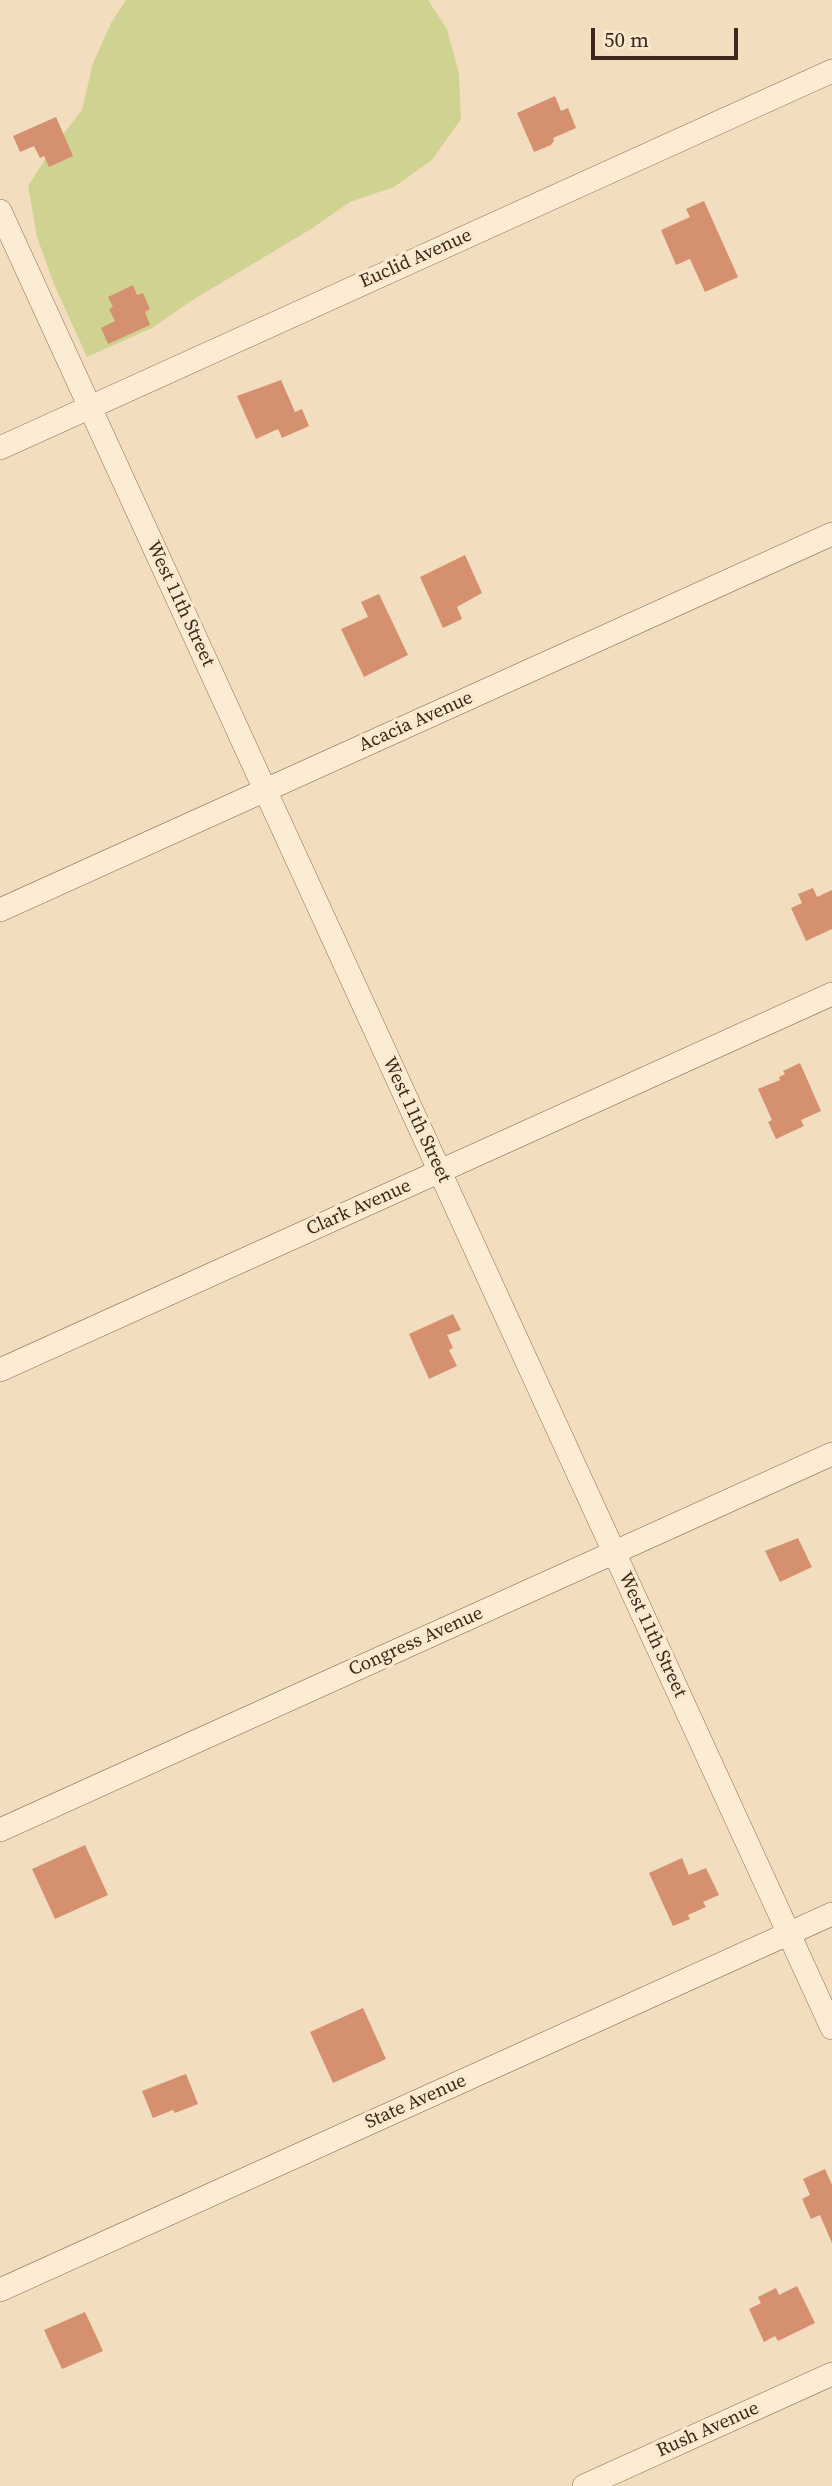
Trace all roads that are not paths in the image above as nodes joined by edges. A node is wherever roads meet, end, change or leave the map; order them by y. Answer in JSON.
{"nodes":[{"id":1,"x":832,"y":71,"type":"edge"},
{"id":2,"x":0,"y":211,"type":"edge"},
{"id":3,"x":90,"y":407,"type":"junction"},
{"id":4,"x":0,"y":448,"type":"edge"},
{"id":5,"x":832,"y":534,"type":"edge"},
{"id":6,"x":265,"y":790,"type":"junction"},
{"id":7,"x":0,"y":910,"type":"edge"},
{"id":8,"x":832,"y":994,"type":"edge"},
{"id":9,"x":440,"y":1171,"type":"junction"},
{"id":10,"x":0,"y":1370,"type":"edge"},
{"id":11,"x":832,"y":1454,"type":"edge"},
{"id":12,"x":614,"y":1552,"type":"junction"},
{"id":13,"x":0,"y":1830,"type":"edge"},
{"id":14,"x":832,"y":1914,"type":"edge"},
{"id":15,"x":789,"y":1934,"type":"junction"},
{"id":16,"x":832,"y":2028,"type":"edge"},
{"id":17,"x":0,"y":2290,"type":"edge"},
{"id":18,"x":832,"y":2374,"type":"edge"},
{"id":19,"x":584,"y":2486,"type":"edge"}],
"edges":[{"from":1,"to":3,"type":"street","name":"Euclid Avenue"},
{"from":2,"to":3,"type":"street","name":"West 11th Street"},
{"from":3,"to":4,"type":"street","name":"Euclid Avenue"},
{"from":3,"to":6,"type":"street","name":"West 11th Street"},
{"from":5,"to":6,"type":"street","name":"Acacia Avenue"},
{"from":6,"to":7,"type":"street","name":"Acacia Avenue"},
{"from":6,"to":9,"type":"street","name":"West 11th Street"},
{"from":8,"to":9,"type":"street","name":"Clark Avenue"},
{"from":9,"to":10,"type":"street","name":"Clark Avenue"},
{"from":9,"to":12,"type":"street","name":"West 11th Street"},
{"from":11,"to":12,"type":"street","name":"Congress Avenue"},
{"from":12,"to":13,"type":"street","name":"Congress Avenue"},
{"from":12,"to":15,"type":"street","name":"West 11th Street"},
{"from":14,"to":15,"type":"street","name":"State Avenue"},
{"from":15,"to":16,"type":"street","name":"West 11th Street"},
{"from":15,"to":17,"type":"street","name":"State Avenue"},
{"from":18,"to":19,"type":"street","name":"Rush Avenue"}]}
